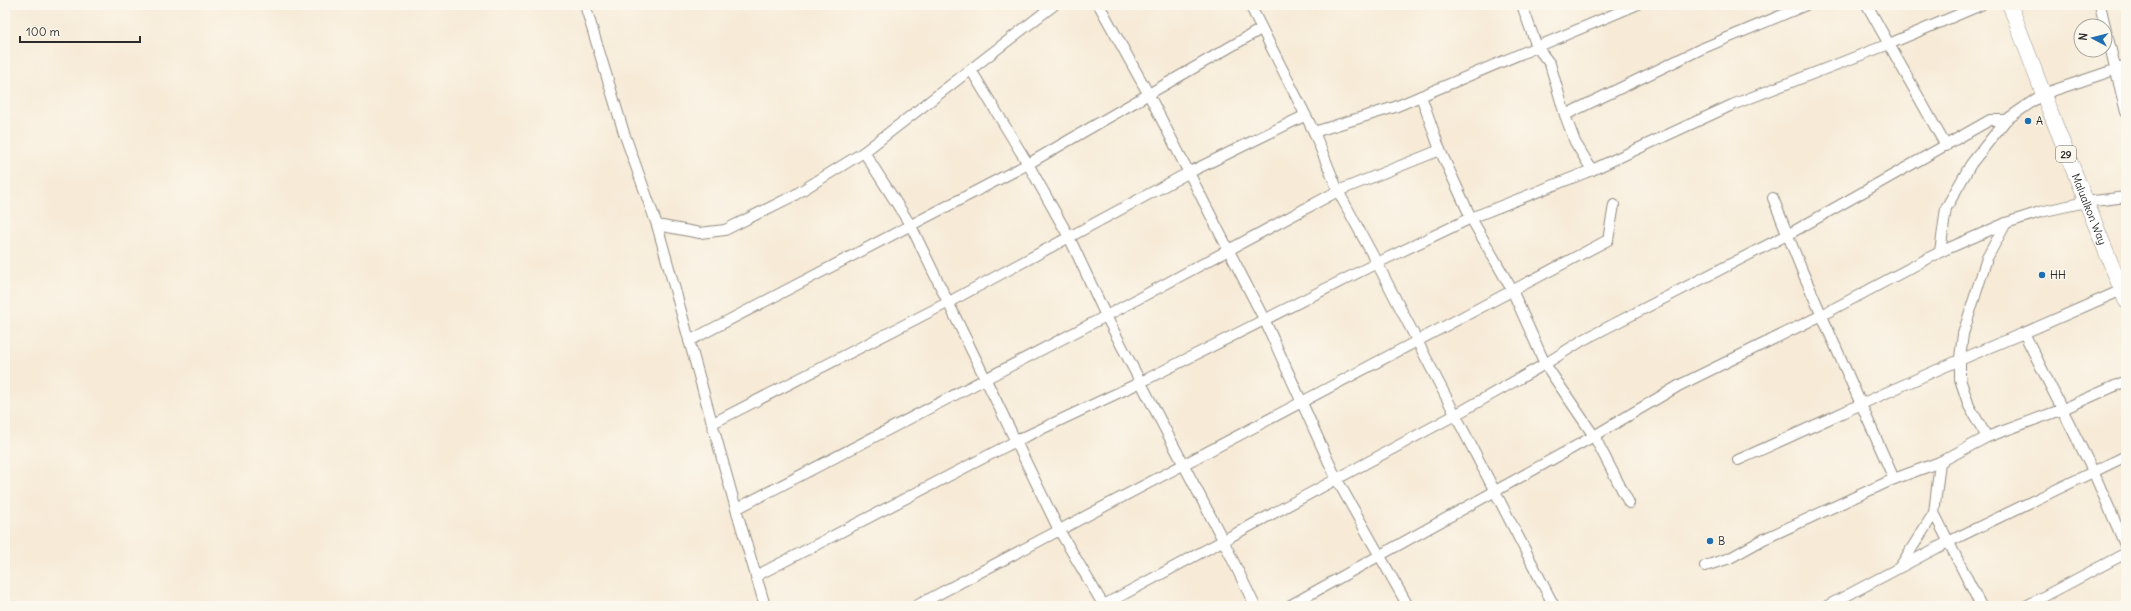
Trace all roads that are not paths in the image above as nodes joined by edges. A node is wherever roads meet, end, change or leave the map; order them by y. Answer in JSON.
{"nodes":[{"id":1,"x":585,"y":5,"type":"edge"},
{"id":2,"x":1054,"y":5,"type":"edge"},
{"id":3,"x":1099,"y":5,"type":"edge"},
{"id":4,"x":1250,"y":5,"type":"edge"},
{"id":5,"x":1522,"y":5,"type":"edge"},
{"id":6,"x":1636,"y":5,"type":"edge"},
{"id":7,"x":1806,"y":5,"type":"edge"},
{"id":8,"x":1867,"y":5,"type":"edge"},
{"id":9,"x":1981,"y":5,"type":"edge"},
{"id":10,"x":2010,"y":5,"type":"edge"},
{"id":11,"x":2100,"y":5,"type":"edge"},
{"id":12,"x":2103,"y":18,"type":"edge"},
{"id":13,"x":1261,"y":29,"type":"junction"},
{"id":14,"x":1889,"y":44,"type":"junction"},
{"id":15,"x":1537,"y":47,"type":"junction"},
{"id":16,"x":2112,"y":58,"type":"edge"},
{"id":17,"x":2126,"y":66,"type":"edge"},
{"id":18,"x":2115,"y":69,"type":"junction"},
{"id":19,"x":971,"y":70,"type":"junction"},
{"id":20,"x":2043,"y":94,"type":"junction"},
{"id":21,"x":1148,"y":95,"type":"junction"},
{"id":22,"x":1421,"y":96,"type":"junction"},
{"id":23,"x":2126,"y":112,"type":"edge"},
{"id":24,"x":1565,"y":115,"type":"junction"},
{"id":25,"x":1304,"y":116,"type":"junction"},
{"id":26,"x":2006,"y":120,"type":"junction"},
{"id":27,"x":1314,"y":132,"type":"junction"},
{"id":28,"x":1946,"y":146,"type":"junction"},
{"id":29,"x":1440,"y":150,"type":"junction"},
{"id":30,"x":864,"y":152,"type":"junction"},
{"id":31,"x":1028,"y":164,"type":"junction"},
{"id":32,"x":1592,"y":170,"type":"junction"},
{"id":33,"x":1188,"y":173,"type":"junction"},
{"id":34,"x":1338,"y":191,"type":"junction"},
{"id":35,"x":2126,"y":197,"type":"edge"},
{"id":36,"x":1773,"y":198,"type":"dead end"},
{"id":37,"x":2086,"y":202,"type":"junction"},
{"id":38,"x":1614,"y":205,"type":"dead end"},
{"id":39,"x":1471,"y":218,"type":"junction"},
{"id":40,"x":2006,"y":223,"type":"junction"},
{"id":41,"x":657,"y":225,"type":"junction"},
{"id":42,"x":911,"y":226,"type":"junction"},
{"id":43,"x":1789,"y":234,"type":"junction"},
{"id":44,"x":1069,"y":237,"type":"junction"},
{"id":45,"x":1228,"y":250,"type":"junction"},
{"id":46,"x":1940,"y":252,"type":"junction"},
{"id":47,"x":1378,"y":263,"type":"junction"},
{"id":48,"x":2123,"y":285,"type":"edge"},
{"id":49,"x":1512,"y":290,"type":"junction"},
{"id":50,"x":947,"y":303,"type":"junction"},
{"id":51,"x":1822,"y":315,"type":"junction"},
{"id":52,"x":1106,"y":316,"type":"junction"},
{"id":53,"x":1265,"y":321,"type":"junction"},
{"id":54,"x":2024,"y":333,"type":"junction"},
{"id":55,"x":689,"y":341,"type":"junction"},
{"id":56,"x":1418,"y":341,"type":"junction"},
{"id":57,"x":1960,"y":358,"type":"junction"},
{"id":58,"x":1546,"y":364,"type":"junction"},
{"id":59,"x":986,"y":377,"type":"junction"},
{"id":60,"x":2126,"y":381,"type":"edge"},
{"id":61,"x":1141,"y":382,"type":"junction"},
{"id":62,"x":1300,"y":403,"type":"junction"},
{"id":63,"x":1861,"y":406,"type":"junction"},
{"id":64,"x":2061,"y":410,"type":"junction"},
{"id":65,"x":1455,"y":415,"type":"junction"},
{"id":66,"x":713,"y":423,"type":"junction"},
{"id":67,"x":1594,"y":436,"type":"junction"},
{"id":68,"x":1986,"y":437,"type":"junction"},
{"id":69,"x":1016,"y":441,"type":"junction"},
{"id":70,"x":2126,"y":456,"type":"edge"},
{"id":71,"x":1738,"y":460,"type":"dead end"},
{"id":72,"x":1940,"y":462,"type":"junction"},
{"id":73,"x":1182,"y":465,"type":"junction"},
{"id":74,"x":2093,"y":471,"type":"junction"},
{"id":75,"x":1336,"y":478,"type":"junction"},
{"id":76,"x":1894,"y":479,"type":"junction"},
{"id":77,"x":1494,"y":490,"type":"junction"},
{"id":78,"x":1629,"y":504,"type":"dead end"},
{"id":79,"x":736,"y":509,"type":"junction"},
{"id":80,"x":1934,"y":513,"type":"junction"},
{"id":81,"x":1059,"y":530,"type":"junction"},
{"id":82,"x":1223,"y":540,"type":"junction"},
{"id":83,"x":1948,"y":542,"type":"junction"},
{"id":84,"x":2126,"y":547,"type":"edge"},
{"id":85,"x":2126,"y":553,"type":"edge"},
{"id":86,"x":1379,"y":554,"type":"junction"},
{"id":87,"x":1705,"y":566,"type":"dead end"},
{"id":88,"x":1899,"y":569,"type":"junction"},
{"id":89,"x":756,"y":576,"type":"junction"},
{"id":90,"x":765,"y":606,"type":"edge"},
{"id":91,"x":916,"y":606,"type":"edge"},
{"id":92,"x":1103,"y":606,"type":"edge"},
{"id":93,"x":1255,"y":606,"type":"edge"},
{"id":94,"x":1288,"y":606,"type":"edge"},
{"id":95,"x":1408,"y":606,"type":"edge"},
{"id":96,"x":1554,"y":606,"type":"edge"},
{"id":97,"x":1828,"y":606,"type":"edge"},
{"id":98,"x":1981,"y":606,"type":"edge"},
{"id":99,"x":2026,"y":606,"type":"edge"}],
"edges":[{"from":1,"to":41,"type":"street"},
{"from":2,"to":19,"type":"street"},
{"from":3,"to":21,"type":"street"},
{"from":4,"to":13,"type":"street"},
{"from":5,"to":15,"type":"street"},
{"from":6,"to":15,"type":"street"},
{"from":7,"to":24,"type":"street"},
{"from":8,"to":14,"type":"street"},
{"from":9,"to":14,"type":"street"},
{"from":10,"to":20,"type":"main road","name":"Malualkon Way","number":"29"},
{"from":11,"to":12,"type":"street"},
{"from":13,"to":21,"type":"street"},
{"from":13,"to":25,"type":"street"},
{"from":14,"to":28,"type":"street"},
{"from":14,"to":32,"type":"street"},
{"from":15,"to":22,"type":"street"},
{"from":15,"to":24,"type":"street"},
{"from":16,"to":18,"type":"street"},
{"from":17,"to":18,"type":"street"},
{"from":18,"to":20,"type":"street"},
{"from":18,"to":23,"type":"street"},
{"from":19,"to":30,"type":"street"},
{"from":19,"to":31,"type":"street"},
{"from":20,"to":26,"type":"street"},
{"from":20,"to":37,"type":"main road","name":"Malualkon Way","number":"29"},
{"from":21,"to":31,"type":"street"},
{"from":21,"to":33,"type":"street"},
{"from":22,"to":27,"type":"street"},
{"from":22,"to":29,"type":"street"},
{"from":24,"to":32,"type":"street"},
{"from":25,"to":27,"type":"street"},
{"from":25,"to":33,"type":"street"},
{"from":26,"to":28,"type":"street"},
{"from":26,"to":46,"type":"street"},
{"from":27,"to":34,"type":"street"},
{"from":28,"to":43,"type":"street"},
{"from":29,"to":34,"type":"street"},
{"from":29,"to":39,"type":"street"},
{"from":30,"to":41,"type":"street"},
{"from":30,"to":42,"type":"street"},
{"from":31,"to":42,"type":"street"},
{"from":31,"to":44,"type":"street"},
{"from":32,"to":39,"type":"street"},
{"from":33,"to":44,"type":"street"},
{"from":33,"to":45,"type":"street"},
{"from":34,"to":45,"type":"street"},
{"from":34,"to":47,"type":"street"},
{"from":35,"to":37,"type":"street"},
{"from":36,"to":43,"type":"street"},
{"from":37,"to":40,"type":"street"},
{"from":37,"to":48,"type":"main road","name":"Malualkon Way","number":"29"},
{"from":38,"to":49,"type":"street"},
{"from":39,"to":47,"type":"street"},
{"from":39,"to":49,"type":"street"},
{"from":40,"to":46,"type":"street"},
{"from":40,"to":57,"type":"street"},
{"from":41,"to":55,"type":"street"},
{"from":42,"to":50,"type":"street"},
{"from":42,"to":55,"type":"street"},
{"from":43,"to":51,"type":"street"},
{"from":43,"to":58,"type":"street"},
{"from":44,"to":50,"type":"street"},
{"from":44,"to":52,"type":"street"},
{"from":45,"to":52,"type":"street"},
{"from":45,"to":53,"type":"street"},
{"from":46,"to":51,"type":"street"},
{"from":47,"to":53,"type":"street"},
{"from":47,"to":56,"type":"street"},
{"from":48,"to":54,"type":"street"},
{"from":49,"to":56,"type":"street"},
{"from":49,"to":58,"type":"street"},
{"from":50,"to":59,"type":"street"},
{"from":50,"to":66,"type":"street"},
{"from":51,"to":63,"type":"street"},
{"from":51,"to":67,"type":"street"},
{"from":52,"to":59,"type":"street"},
{"from":52,"to":61,"type":"street"},
{"from":53,"to":61,"type":"street"},
{"from":53,"to":62,"type":"street"},
{"from":54,"to":57,"type":"street"},
{"from":54,"to":64,"type":"street"},
{"from":55,"to":66,"type":"street"},
{"from":56,"to":62,"type":"street"},
{"from":56,"to":65,"type":"street"},
{"from":57,"to":63,"type":"street"},
{"from":57,"to":68,"type":"street"},
{"from":58,"to":65,"type":"street"},
{"from":58,"to":67,"type":"street"},
{"from":59,"to":69,"type":"street"},
{"from":59,"to":79,"type":"street"},
{"from":60,"to":64,"type":"street"},
{"from":61,"to":69,"type":"street"},
{"from":61,"to":73,"type":"street"},
{"from":62,"to":73,"type":"street"},
{"from":62,"to":75,"type":"street"},
{"from":63,"to":71,"type":"street"},
{"from":63,"to":76,"type":"street"},
{"from":64,"to":68,"type":"street"},
{"from":64,"to":74,"type":"street"},
{"from":65,"to":75,"type":"street"},
{"from":65,"to":77,"type":"street"},
{"from":66,"to":79,"type":"street"},
{"from":67,"to":77,"type":"street"},
{"from":67,"to":78,"type":"street"},
{"from":68,"to":72,"type":"street"},
{"from":69,"to":81,"type":"street"},
{"from":69,"to":89,"type":"street"},
{"from":70,"to":74,"type":"street"},
{"from":72,"to":76,"type":"street"},
{"from":72,"to":80,"type":"street"},
{"from":73,"to":81,"type":"street"},
{"from":73,"to":82,"type":"street"},
{"from":74,"to":83,"type":"street"},
{"from":74,"to":84,"type":"street"},
{"from":75,"to":82,"type":"street"},
{"from":75,"to":86,"type":"street"},
{"from":76,"to":87,"type":"street"},
{"from":77,"to":86,"type":"street"},
{"from":77,"to":96,"type":"street"},
{"from":79,"to":89,"type":"street"},
{"from":80,"to":83,"type":"street"},
{"from":80,"to":88,"type":"street"},
{"from":81,"to":91,"type":"street"},
{"from":81,"to":92,"type":"street"},
{"from":82,"to":92,"type":"street"},
{"from":82,"to":93,"type":"street"},
{"from":83,"to":88,"type":"street"},
{"from":83,"to":98,"type":"street"},
{"from":85,"to":99,"type":"street"},
{"from":86,"to":94,"type":"street"},
{"from":86,"to":95,"type":"street"},
{"from":88,"to":97,"type":"street"},
{"from":89,"to":90,"type":"street"}]}
